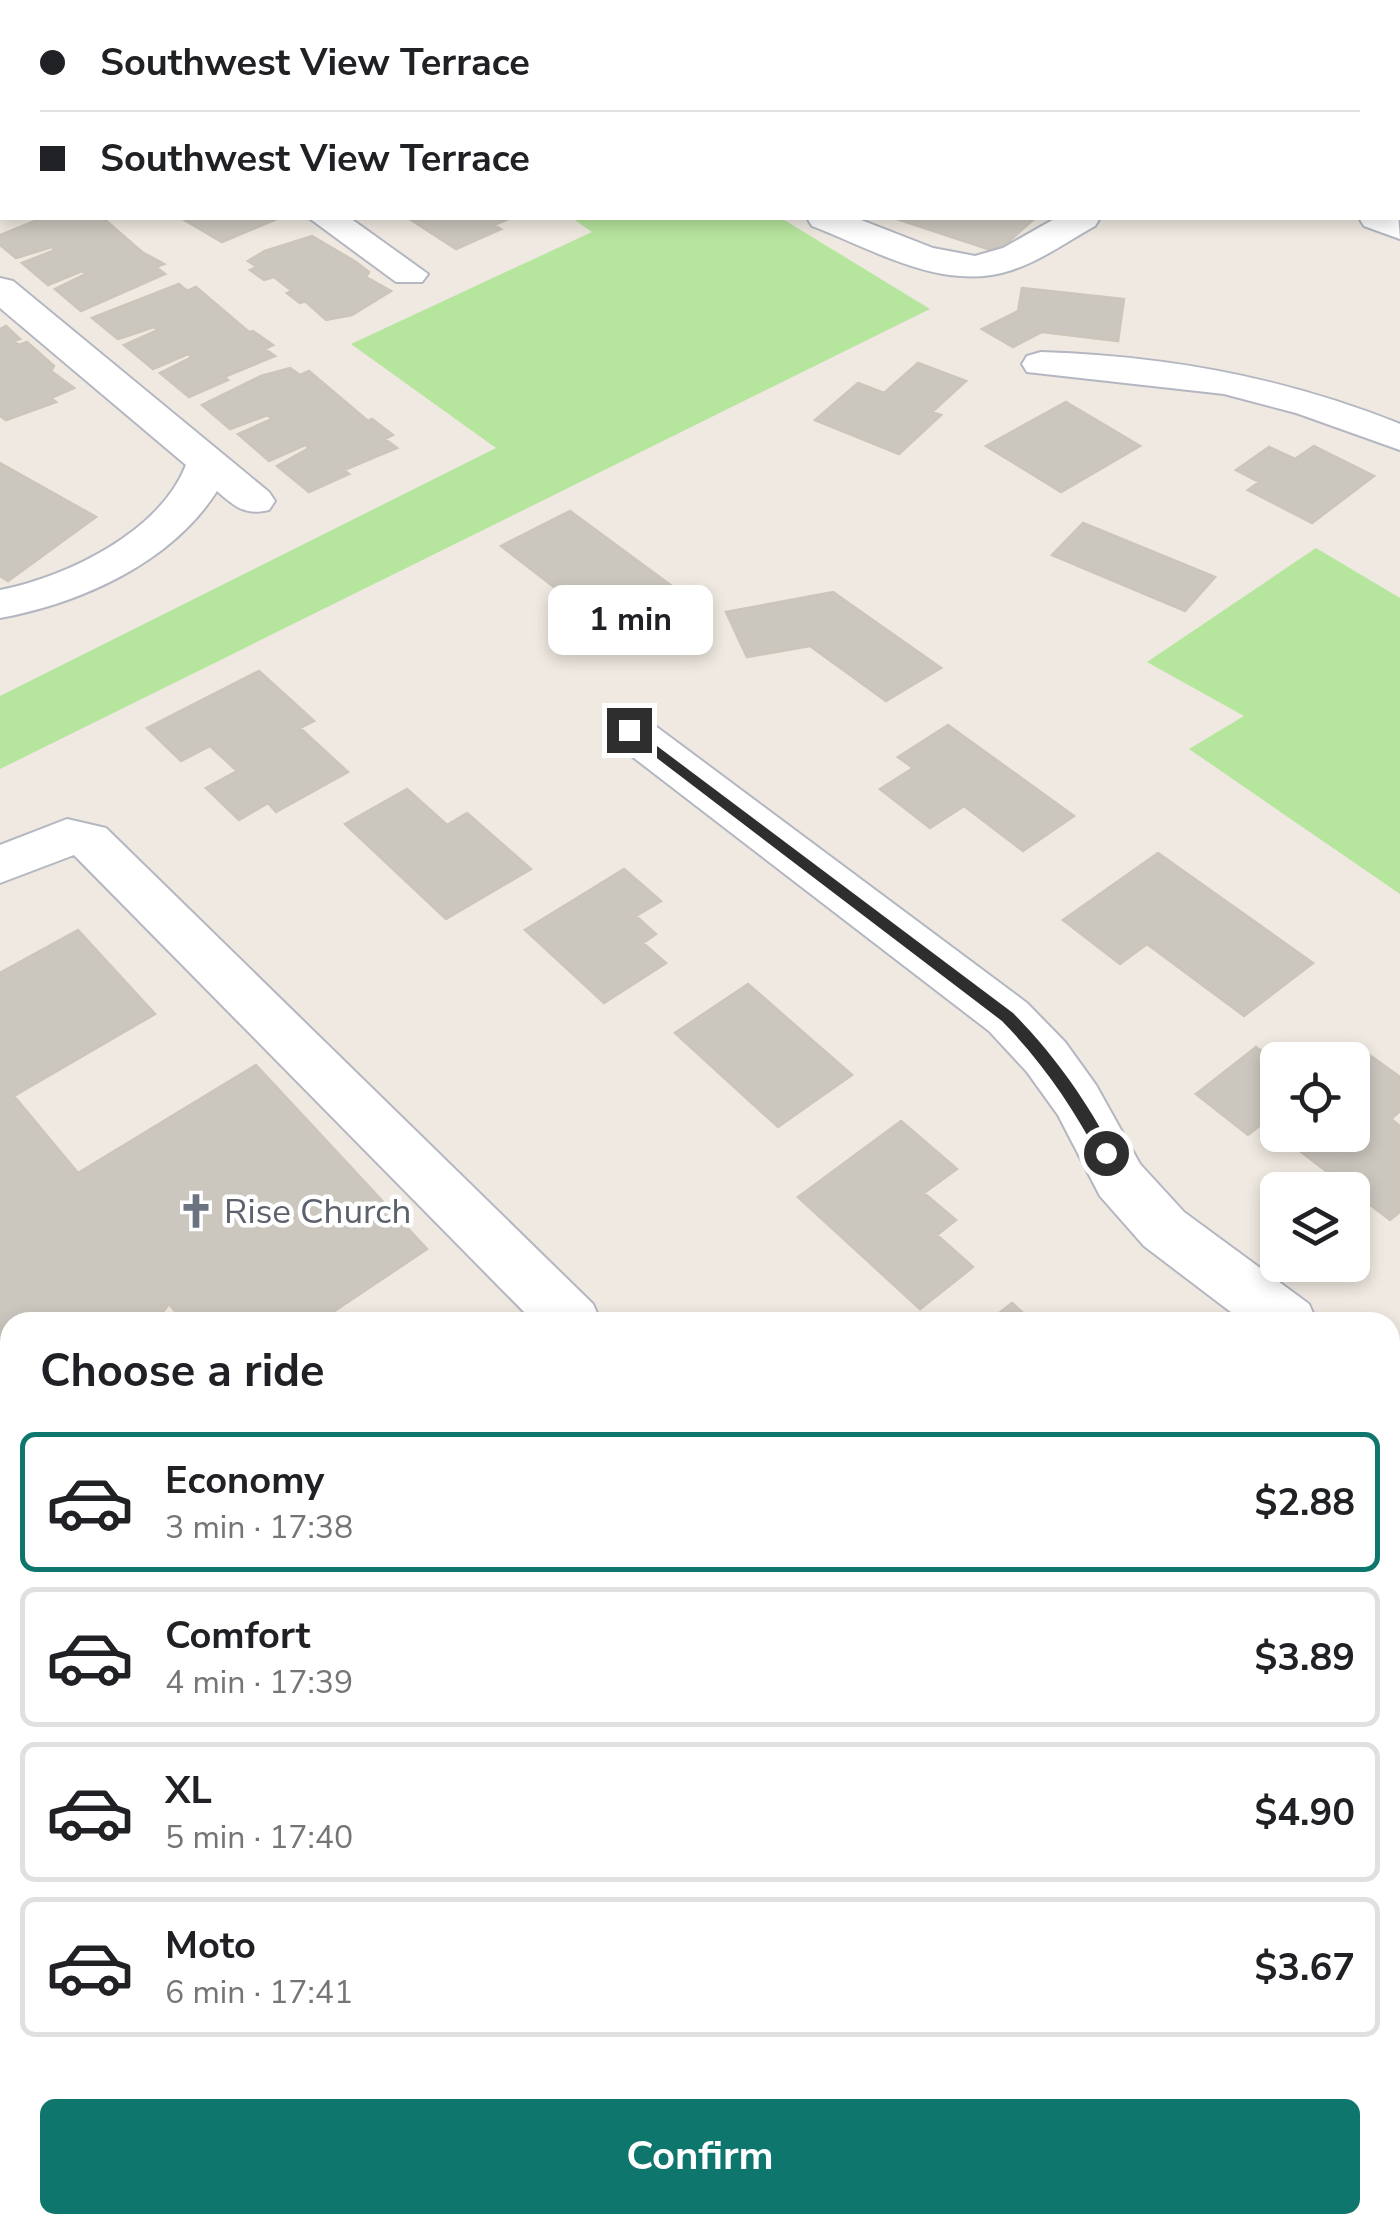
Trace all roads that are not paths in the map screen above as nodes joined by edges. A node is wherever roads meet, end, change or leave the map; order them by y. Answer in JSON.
{"nodes":[{"id":1,"x":330,"y":220,"type":"edge"},
{"id":2,"x":830,"y":220,"type":"edge"},
{"id":3,"x":1078,"y":220,"type":"edge"},
{"id":4,"x":409,"y":274,"type":"dead end"},
{"id":5,"x":0,"y":289,"type":"edge"},
{"id":6,"x":1041,"y":364,"type":"dead end"},
{"id":7,"x":1400,"y":438,"type":"edge"},
{"id":8,"x":208,"y":462,"type":"junction"},
{"id":9,"x":254,"y":501,"type":"dead end"},
{"id":10,"x":0,"y":604,"type":"edge"},
{"id":11,"x":629,"y":730,"type":"dead end"},
{"id":12,"x":0,"y":865,"type":"edge"},
{"id":13,"x":562,"y":1312,"type":"edge"},
{"id":14,"x":1275,"y":1312,"type":"edge"}],
"edges":[{"from":1,"to":4,"type":"street"},
{"from":2,"to":3,"type":"street"},
{"from":5,"to":8,"type":"street"},
{"from":6,"to":7,"type":"street"},
{"from":8,"to":9,"type":"street"},
{"from":8,"to":10,"type":"street"},
{"from":11,"to":14,"type":"street"},
{"from":12,"to":13,"type":"street"}]}
